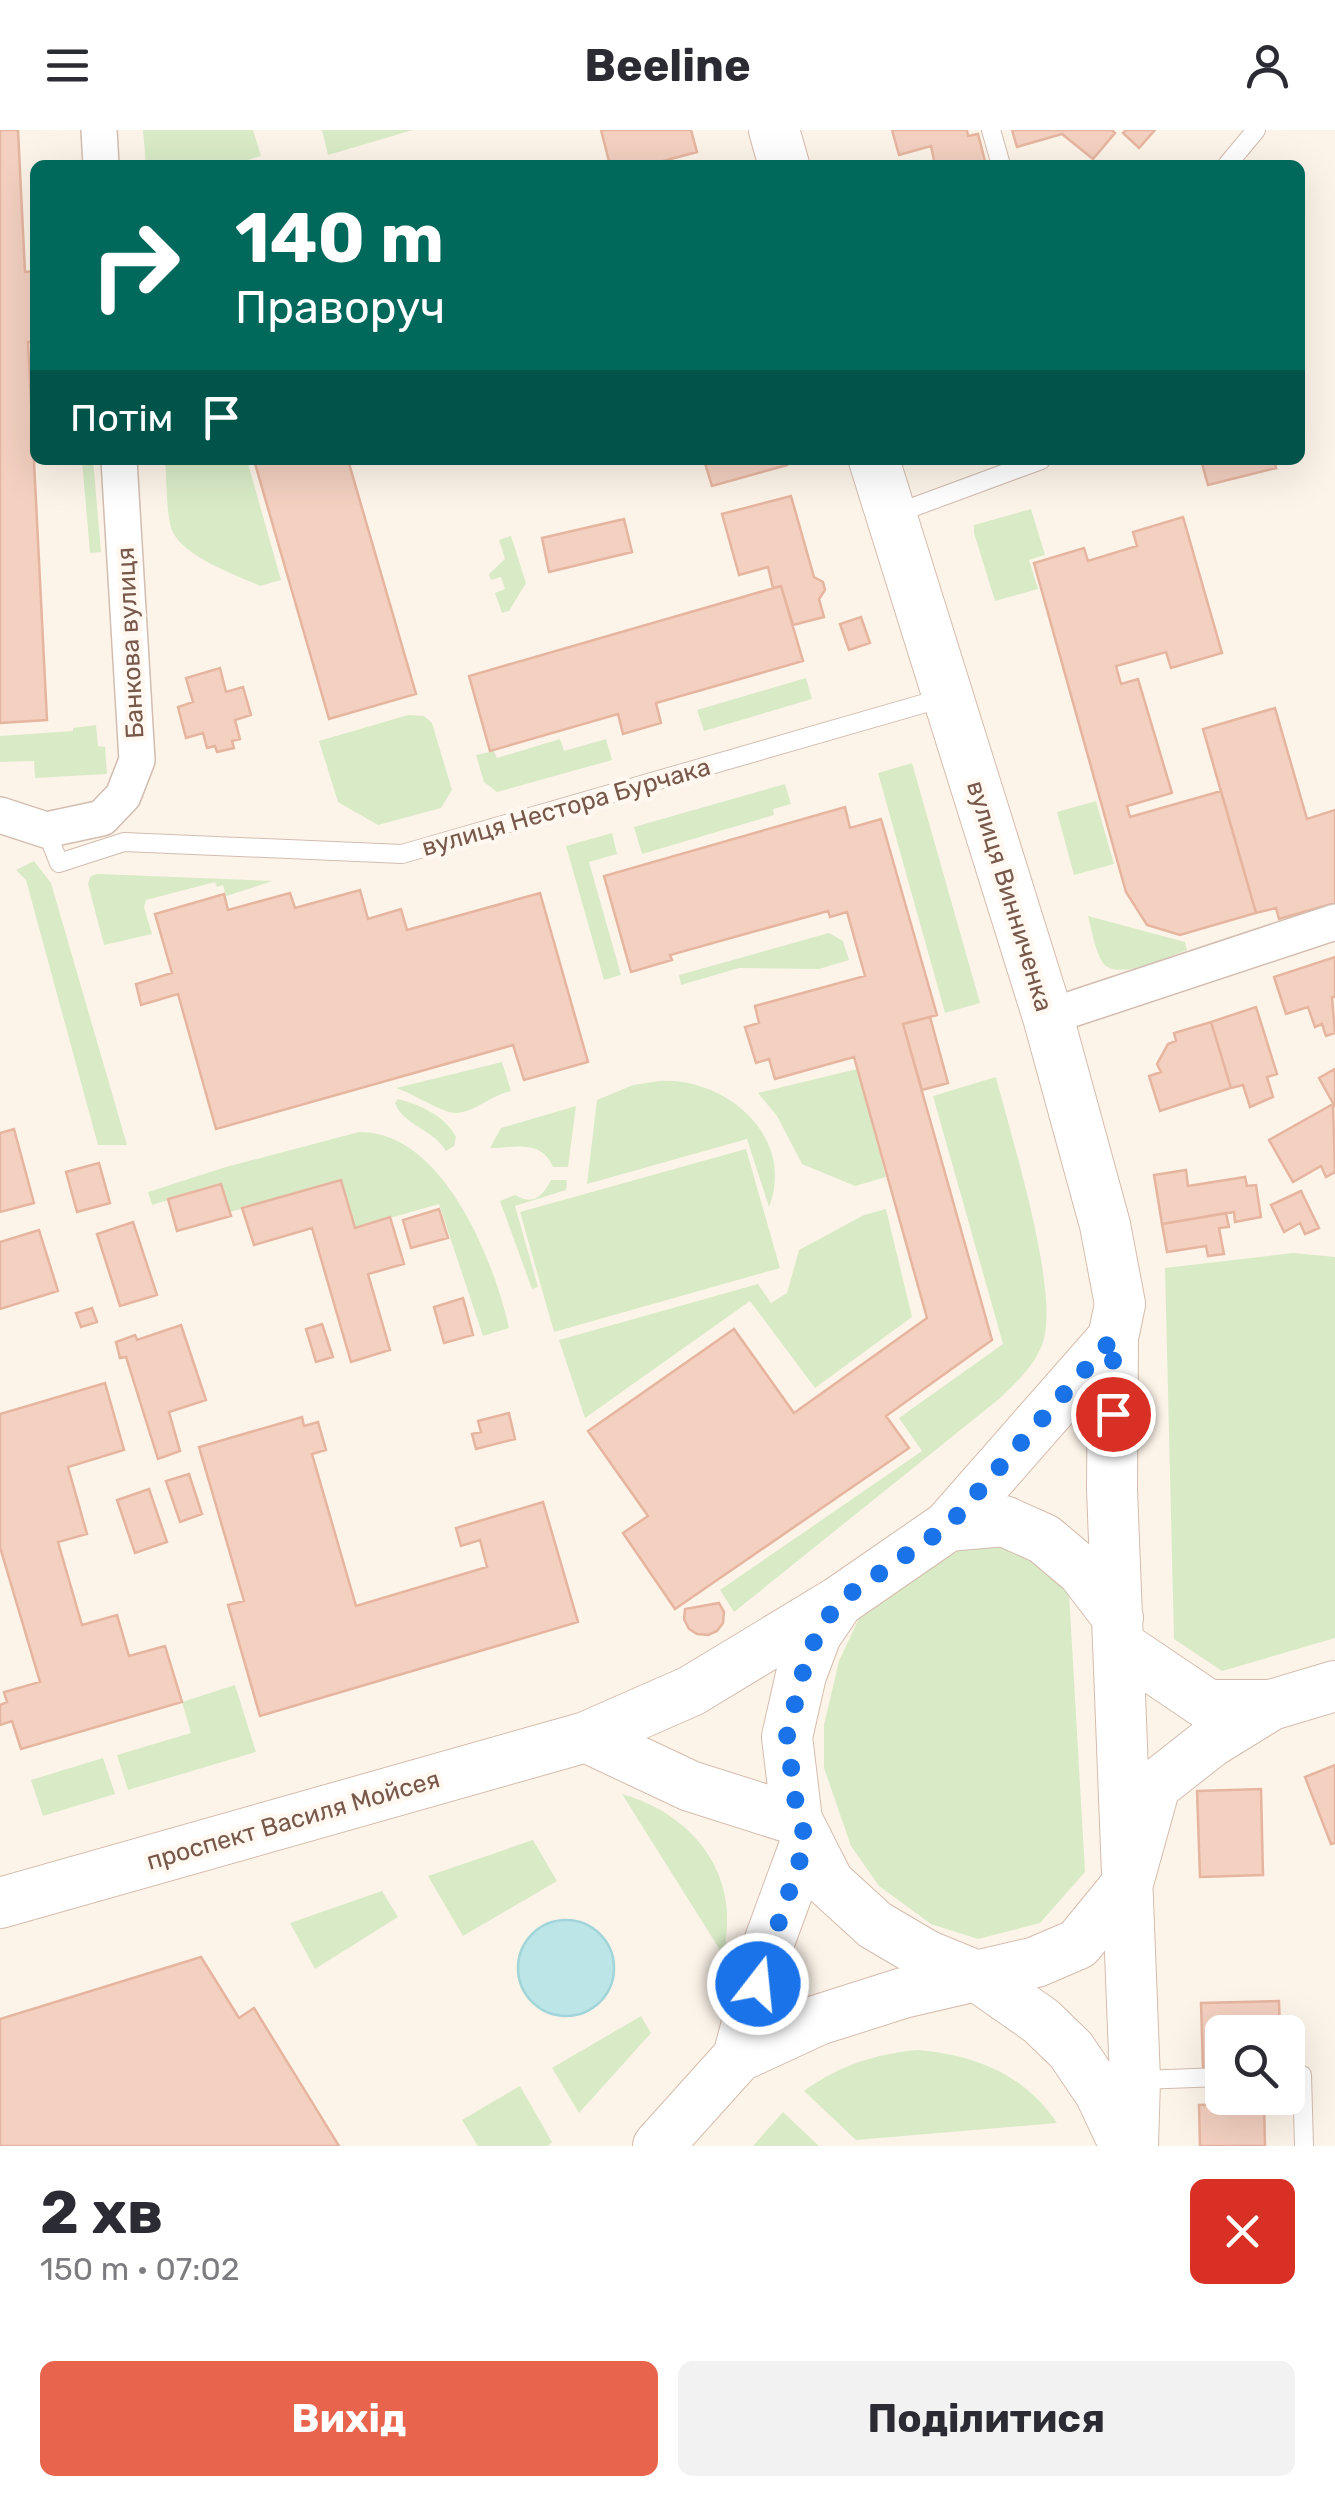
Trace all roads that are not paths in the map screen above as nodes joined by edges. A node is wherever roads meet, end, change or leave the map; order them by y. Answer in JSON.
{"nodes":[{"id":1,"x":99,"y":130,"type":"edge"},
{"id":2,"x":774,"y":130,"type":"edge"},
{"id":3,"x":991,"y":130,"type":"edge"},
{"id":4,"x":1256,"y":130,"type":"edge"},
{"id":5,"x":101,"y":160,"type":"edge"},
{"id":6,"x":783,"y":160,"type":"edge"},
{"id":7,"x":999,"y":160,"type":"edge"},
{"id":8,"x":1232,"y":160,"type":"edge"},
{"id":9,"x":119,"y":465,"type":"edge"},
{"id":10,"x":876,"y":465,"type":"edge"},
{"id":11,"x":1027,"y":465,"type":"edge"},
{"id":12,"x":892,"y":515,"type":"junction"},
{"id":13,"x":948,"y":697,"type":"junction"},
{"id":14,"x":0,"y":816,"type":"edge"},
{"id":15,"x":46,"y":830,"type":"junction"},
{"id":16,"x":1335,"y":922,"type":"edge"},
{"id":17,"x":1048,"y":1018,"type":"junction"},
{"id":18,"x":1113,"y":1338,"type":"junction"},
{"id":19,"x":948,"y":1526,"type":"junction"},
{"id":20,"x":838,"y":1602,"type":"junction"},
{"id":21,"x":1118,"y":1631,"type":"junction"},
{"id":22,"x":1335,"y":1686,"type":"edge"},
{"id":23,"x":1271,"y":1705,"type":"junction"},
{"id":24,"x":586,"y":1737,"type":"junction"},
{"id":25,"x":802,"y":1830,"type":"junction"},
{"id":26,"x":1128,"y":1883,"type":"junction"},
{"id":27,"x":0,"y":1903,"type":"edge"},
{"id":28,"x":977,"y":1976,"type":"junction"},
{"id":29,"x":738,"y":2057,"type":"junction"},
{"id":30,"x":1205,"y":2078,"type":"edge"},
{"id":31,"x":1135,"y":2080,"type":"junction"},
{"id":32,"x":1303,"y":2115,"type":"edge"},
{"id":33,"x":658,"y":2146,"type":"edge"},
{"id":34,"x":1125,"y":2146,"type":"edge"},
{"id":35,"x":1133,"y":2146,"type":"edge"},
{"id":36,"x":1304,"y":2146,"type":"edge"}],
"edges":[{"from":1,"to":5,"type":"street"},
{"from":2,"to":6,"type":"main road"},
{"from":3,"to":7,"type":"lane"},
{"from":4,"to":8,"type":"lane"},
{"from":9,"to":15,"type":"street","name":"Банкова вулиця"},
{"from":10,"to":12,"type":"main road","name":"вулиця Винниченка"},
{"from":11,"to":12,"type":"lane"},
{"from":12,"to":13,"type":"main road","name":"вулиця Винниченка"},
{"from":13,"to":15,"type":"lane","name":"вулиця Нестора Бурчака"},
{"from":13,"to":17,"type":"main road","name":"вулиця Винниченка"},
{"from":14,"to":15,"type":"street"},
{"from":16,"to":17,"type":"street"},
{"from":17,"to":18,"type":"main road","name":"вулиця Винниченка"},
{"from":18,"to":19,"type":"main road","name":"проспект Василя Мойсея"},
{"from":18,"to":21,"type":"main road","name":"вулиця Винниченка"},
{"from":19,"to":20,"type":"main road","name":"проспект Василя Мойсея"},
{"from":19,"to":21,"type":"main road"},
{"from":20,"to":24,"type":"main road","name":"проспект Василя Мойсея"},
{"from":20,"to":25,"type":"main road"},
{"from":21,"to":23,"type":"main road"},
{"from":21,"to":26,"type":"main road","name":"вулиця Винниченка"},
{"from":22,"to":23,"type":"main road"},
{"from":23,"to":26,"type":"main road"},
{"from":24,"to":25,"type":"main road"},
{"from":24,"to":27,"type":"main road","name":"проспект Василя Мойсея"},
{"from":25,"to":28,"type":"main road"},
{"from":25,"to":29,"type":"main road"},
{"from":26,"to":28,"type":"main road"},
{"from":26,"to":31,"type":"main road","name":"вулиця Винниченка"},
{"from":28,"to":29,"type":"main road"},
{"from":28,"to":34,"type":"main road"},
{"from":29,"to":33,"type":"main road"},
{"from":30,"to":31,"type":"lane"},
{"from":31,"to":35,"type":"main road","name":"вулиця Винниченка"},
{"from":32,"to":36,"type":"lane"}]}
